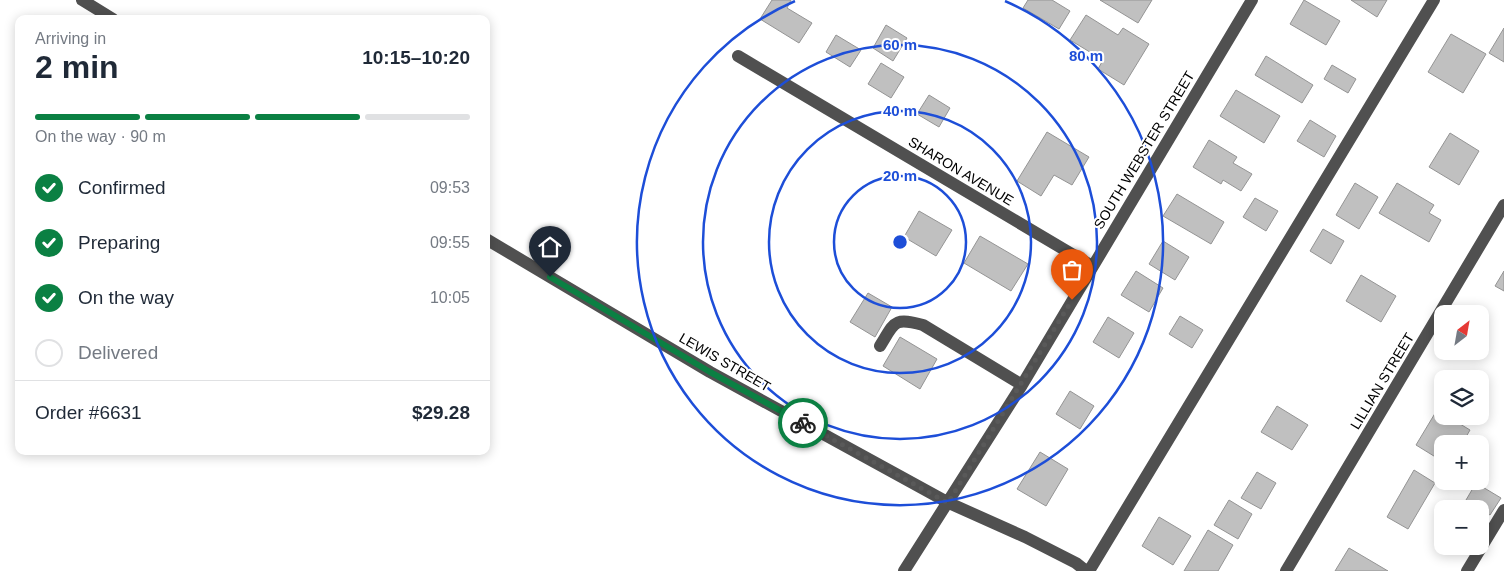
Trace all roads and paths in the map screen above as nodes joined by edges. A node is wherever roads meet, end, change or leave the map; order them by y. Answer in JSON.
{"nodes":[{"id":1,"x":82,"y":0,"type":"edge"},
{"id":2,"x":1252,"y":0,"type":"edge"},
{"id":3,"x":1434,"y":0,"type":"edge"},
{"id":4,"x":106,"y":15,"type":"edge"},
{"id":5,"x":738,"y":56,"type":"dead end"},
{"id":6,"x":1504,"y":206,"type":"edge"},
{"id":7,"x":490,"y":241,"type":"edge"},
{"id":8,"x":1092,"y":266,"type":"junction"},
{"id":9,"x":880,"y":346,"type":"dead end"},
{"id":10,"x":1022,"y":385,"type":"junction"},
{"id":11,"x":948,"y":503,"type":"junction"},
{"id":12,"x":1504,"y":510,"type":"edge"},
{"id":13,"x":1077,"y":568,"type":"edge"},
{"id":14,"x":904,"y":571,"type":"edge"},
{"id":15,"x":1089,"y":571,"type":"edge"},
{"id":16,"x":1286,"y":571,"type":"edge"},
{"id":17,"x":1467,"y":571,"type":"edge"}],
"edges":[{"from":1,"to":4,"type":"street"},
{"from":2,"to":8,"type":"street","name":"SOUTH WEBSTER STREET"},
{"from":3,"to":15,"type":"street"},
{"from":5,"to":8,"type":"street","name":"SHARON AVENUE"},
{"from":6,"to":16,"type":"street","name":"LILLIAN STREET"},
{"from":7,"to":11,"type":"street","name":"LEWIS STREET"},
{"from":8,"to":10,"type":"street","name":"SOUTH WEBSTER STREET"},
{"from":9,"to":10,"type":"street"},
{"from":10,"to":11,"type":"street","name":"SOUTH WEBSTER STREET"},
{"from":11,"to":13,"type":"street","name":"LEWIS STREET"},
{"from":11,"to":14,"type":"street","name":"SOUTH WEBSTER STREET"},
{"from":12,"to":17,"type":"street"}]}
